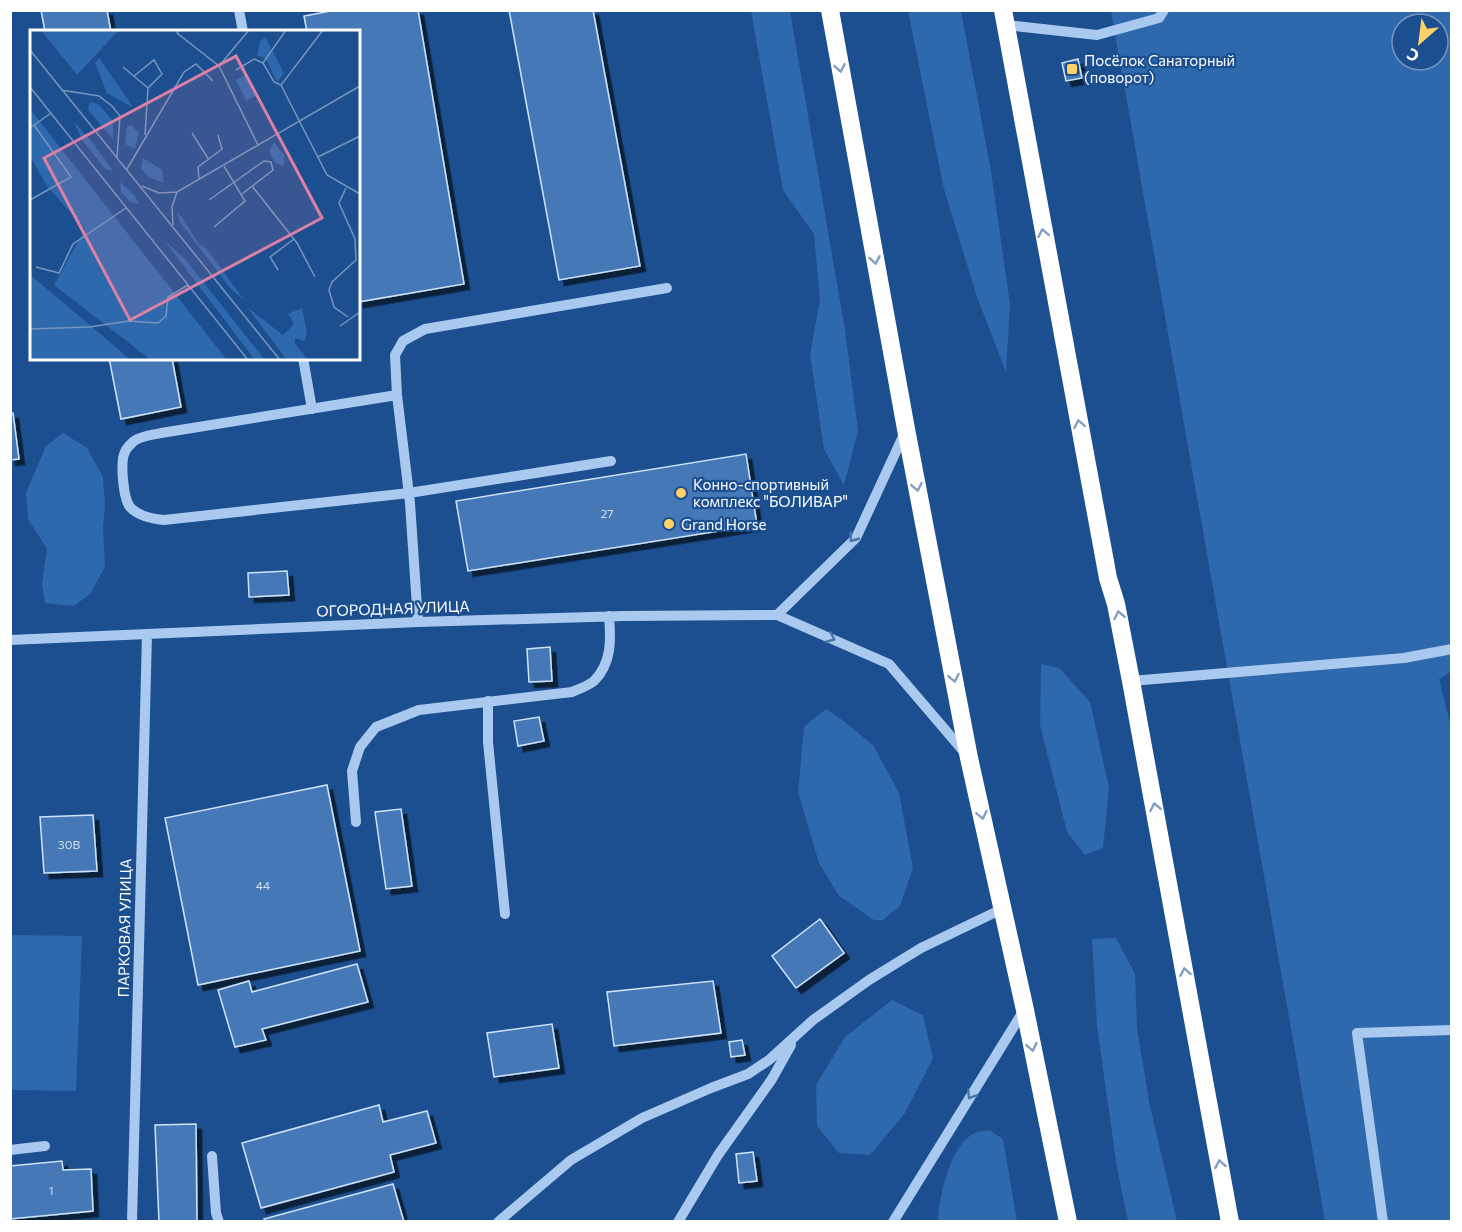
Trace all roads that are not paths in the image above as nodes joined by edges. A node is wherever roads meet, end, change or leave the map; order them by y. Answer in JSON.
{"nodes":[{"id":1,"x":239,"y":10,"type":"edge"},
{"id":2,"x":830,"y":10,"type":"edge"},
{"id":3,"x":1164,"y":10,"type":"edge"},
{"id":4,"x":1004,"y":18,"type":"edge"},
{"id":5,"x":243,"y":30,"type":"edge"},
{"id":6,"x":666,"y":288,"type":"dead end"},
{"id":7,"x":303,"y":360,"type":"edge"},
{"id":8,"x":397,"y":395,"type":"junction"},
{"id":9,"x":312,"y":409,"type":"junction"},
{"id":10,"x":906,"y":429,"type":"junction"},
{"id":11,"x":611,"y":461,"type":"dead end"},
{"id":12,"x":409,"y":493,"type":"junction"},
{"id":13,"x":777,"y":615,"type":"junction"},
{"id":14,"x":609,"y":616,"type":"junction"},
{"id":15,"x":418,"y":622,"type":"junction"},
{"id":16,"x":147,"y":634,"type":"junction"},
{"id":17,"x":10,"y":640,"type":"edge"},
{"id":18,"x":1452,"y":649,"type":"edge"},
{"id":19,"x":1131,"y":681,"type":"junction"},
{"id":20,"x":488,"y":701,"type":"junction"},
{"id":21,"x":969,"y":758,"type":"junction"},
{"id":22,"x":356,"y":822,"type":"dead end"},
{"id":23,"x":1002,"y":909,"type":"junction"},
{"id":24,"x":505,"y":914,"type":"dead end"},
{"id":25,"x":1025,"y":1010,"type":"junction"},
{"id":26,"x":1452,"y":1030,"type":"edge"},
{"id":27,"x":796,"y":1037,"type":"junction"},
{"id":28,"x":45,"y":1146,"type":"dead end"},
{"id":29,"x":10,"y":1150,"type":"edge"},
{"id":30,"x":212,"y":1156,"type":"dead end"},
{"id":31,"x":132,"y":1221,"type":"edge"},
{"id":32,"x":219,"y":1221,"type":"edge"},
{"id":33,"x":498,"y":1221,"type":"edge"},
{"id":34,"x":678,"y":1221,"type":"edge"},
{"id":35,"x":893,"y":1221,"type":"edge"},
{"id":36,"x":1068,"y":1221,"type":"edge"},
{"id":37,"x":1230,"y":1221,"type":"edge"},
{"id":38,"x":1383,"y":1221,"type":"edge"}],
"edges":[{"from":1,"to":5,"type":"street"},
{"from":2,"to":10,"type":"highway","one_way":true},
{"from":3,"to":4,"type":"street"},
{"from":19,"to":4,"type":"highway","one_way":true},
{"from":6,"to":8,"type":"street"},
{"from":7,"to":9,"type":"street"},
{"from":8,"to":9,"type":"street"},
{"from":8,"to":12,"type":"street"},
{"from":9,"to":12,"type":"street"},
{"from":10,"to":13,"type":"street","one_way":true},
{"from":10,"to":21,"type":"highway","one_way":true},
{"from":11,"to":12,"type":"street"},
{"from":12,"to":15,"type":"street"},
{"from":13,"to":14,"type":"street","name":"ОГОРОДНАЯ УЛИЦА"},
{"from":13,"to":21,"type":"street","one_way":true},
{"from":14,"to":15,"type":"street","name":"ОГОРОДНАЯ УЛИЦА"},
{"from":14,"to":20,"type":"street"},
{"from":15,"to":16,"type":"street","name":"ОГОРОДНАЯ УЛИЦА"},
{"from":16,"to":17,"type":"street","name":"ОГОРОДНАЯ УЛИЦА"},
{"from":16,"to":31,"type":"street","name":"ПАРКОВАЯ УЛИЦА"},
{"from":18,"to":19,"type":"street"},
{"from":37,"to":19,"type":"highway","one_way":true},
{"from":20,"to":22,"type":"street"},
{"from":20,"to":24,"type":"street"},
{"from":21,"to":23,"type":"highway","one_way":true},
{"from":23,"to":25,"type":"highway"},
{"from":23,"to":27,"type":"street"},
{"from":25,"to":35,"type":"street","one_way":true},
{"from":25,"to":36,"type":"highway","one_way":true},
{"from":26,"to":38,"type":"street"},
{"from":27,"to":33,"type":"street"},
{"from":27,"to":34,"type":"street"},
{"from":28,"to":29,"type":"street"},
{"from":30,"to":32,"type":"street"}]}
